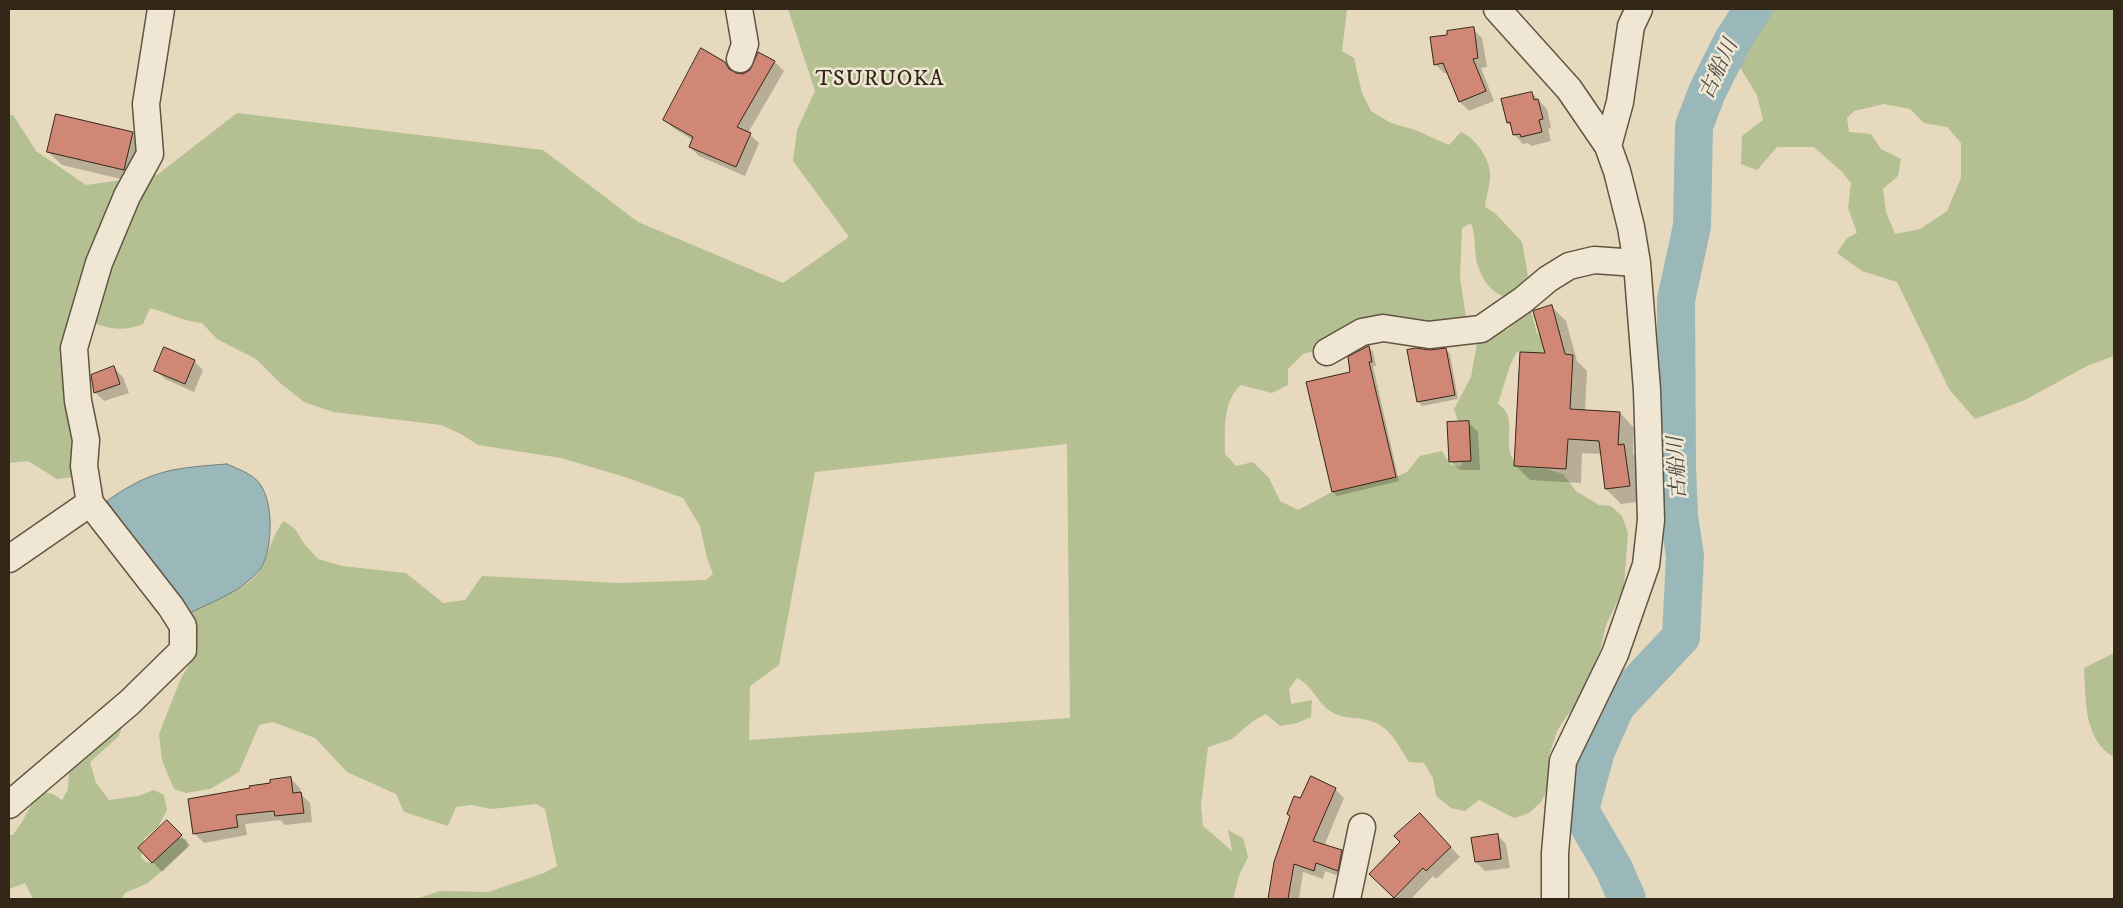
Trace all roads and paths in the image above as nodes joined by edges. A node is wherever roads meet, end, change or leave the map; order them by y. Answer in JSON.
{"nodes":[{"id":1,"x":162,"y":9,"type":"edge"},
{"id":2,"x":739,"y":9,"type":"edge"},
{"id":3,"x":1497,"y":9,"type":"edge"},
{"id":4,"x":1639,"y":9,"type":"edge"},
{"id":5,"x":740,"y":59,"type":"dead end"},
{"id":6,"x":1608,"y":146,"type":"junction"},
{"id":7,"x":1636,"y":263,"type":"junction"},
{"id":8,"x":1327,"y":352,"type":"dead end"},
{"id":9,"x":90,"y":503,"type":"junction"},
{"id":10,"x":9,"y":559,"type":"edge"},
{"id":11,"x":9,"y":805,"type":"edge"},
{"id":12,"x":1362,"y":827,"type":"dead end"},
{"id":13,"x":1347,"y":899,"type":"edge"},
{"id":14,"x":1556,"y":899,"type":"edge"}],
"edges":[{"from":1,"to":9,"type":"street"},
{"from":2,"to":5,"type":"street"},
{"from":3,"to":6,"type":"street"},
{"from":4,"to":6,"type":"street"},
{"from":6,"to":7,"type":"street"},
{"from":7,"to":8,"type":"street"},
{"from":7,"to":14,"type":"street"},
{"from":9,"to":10,"type":"street"},
{"from":9,"to":11,"type":"street"},
{"from":12,"to":13,"type":"street"}]}
